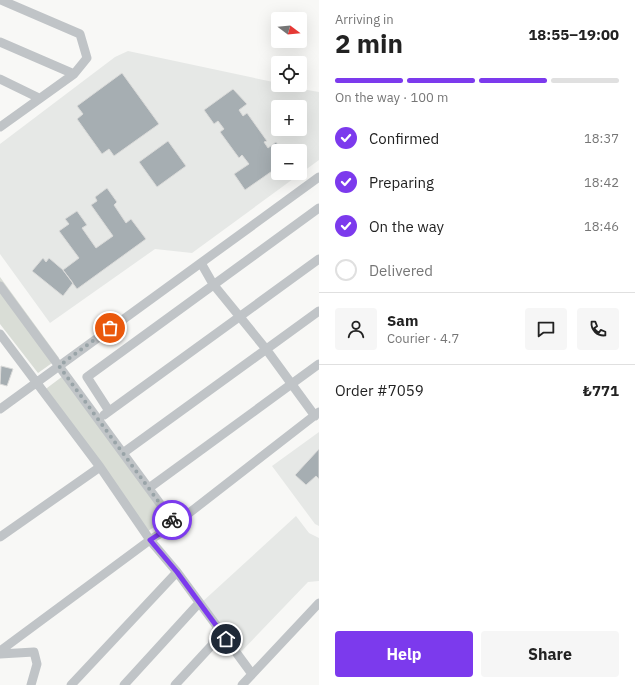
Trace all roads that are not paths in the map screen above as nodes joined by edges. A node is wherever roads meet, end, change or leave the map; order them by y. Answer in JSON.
{"nodes":[{"id":1,"x":0,"y":0,"type":"edge"},
{"id":2,"x":0,"y":42,"type":"edge"},
{"id":3,"x":74,"y":74,"type":"junction"},
{"id":4,"x":0,"y":79,"type":"edge"},
{"id":5,"x":40,"y":98,"type":"junction"},
{"id":6,"x":2,"y":123,"type":"edge"},
{"id":7,"x":319,"y":176,"type":"edge"},
{"id":8,"x":319,"y":208,"type":"edge"},
{"id":9,"x":319,"y":259,"type":"edge"},
{"id":10,"x":201,"y":263,"type":"junction"},
{"id":11,"x":214,"y":284,"type":"junction"},
{"id":12,"x":0,"y":286,"type":"edge"},
{"id":13,"x":319,"y":311,"type":"edge"},
{"id":14,"x":240,"y":317,"type":"junction"},
{"id":15,"x":0,"y":334,"type":"edge"},
{"id":16,"x":266,"y":349,"type":"junction"},
{"id":17,"x":319,"y":364,"type":"edge"},
{"id":18,"x":59,"y":366,"type":"junction"},
{"id":19,"x":37,"y":382,"type":"junction"},
{"id":20,"x":290,"y":385,"type":"junction"},
{"id":21,"x":0,"y":409,"type":"edge"},
{"id":22,"x":109,"y":412,"type":"junction"},
{"id":23,"x":317,"y":414,"type":"edge"},
{"id":24,"x":98,"y":420,"type":"junction"},
{"id":25,"x":123,"y":453,"type":"junction"},
{"id":26,"x":100,"y":467,"type":"junction"},
{"id":27,"x":149,"y":488,"type":"junction"},
{"id":28,"x":175,"y":524,"type":"junction"},
{"id":29,"x":0,"y":537,"type":"edge"},
{"id":30,"x":150,"y":540,"type":"junction"},
{"id":31,"x":177,"y":572,"type":"junction"},
{"id":32,"x":199,"y":603,"type":"junction"},
{"id":33,"x":319,"y":603,"type":"edge"},
{"id":34,"x":217,"y":627,"type":"junction"},
{"id":35,"x":0,"y":651,"type":"edge"},
{"id":36,"x":0,"y":654,"type":"edge"},
{"id":37,"x":252,"y":674,"type":"junction"},
{"id":38,"x":31,"y":685,"type":"edge"},
{"id":39,"x":72,"y":685,"type":"edge"},
{"id":40,"x":124,"y":685,"type":"edge"},
{"id":41,"x":175,"y":685,"type":"edge"},
{"id":42,"x":242,"y":685,"type":"edge"}],
"edges":[{"from":1,"to":3,"type":"street"},
{"from":2,"to":3,"type":"street"},
{"from":3,"to":5,"type":"street"},
{"from":4,"to":5,"type":"street"},
{"from":5,"to":6,"type":"street"},
{"from":7,"to":10,"type":"street"},
{"from":8,"to":11,"type":"street"},
{"from":9,"to":14,"type":"street"},
{"from":10,"to":11,"type":"street"},
{"from":10,"to":18,"type":"street"},
{"from":11,"to":14,"type":"street"},
{"from":11,"to":22,"type":"street"},
{"from":12,"to":18,"type":"street"},
{"from":13,"to":16,"type":"street"},
{"from":14,"to":16,"type":"street"},
{"from":14,"to":22,"type":"street"},
{"from":15,"to":19,"type":"street"},
{"from":16,"to":20,"type":"street"},
{"from":16,"to":25,"type":"street"},
{"from":17,"to":20,"type":"street"},
{"from":18,"to":19,"type":"street"},
{"from":18,"to":24,"type":"street"},
{"from":19,"to":21,"type":"street"},
{"from":19,"to":26,"type":"street"},
{"from":20,"to":23,"type":"street"},
{"from":20,"to":27,"type":"street"},
{"from":22,"to":24,"type":"street"},
{"from":23,"to":28,"type":"street"},
{"from":24,"to":25,"type":"street"},
{"from":25,"to":27,"type":"street"},
{"from":26,"to":29,"type":"street"},
{"from":26,"to":30,"type":"street"},
{"from":27,"to":28,"type":"street"},
{"from":28,"to":30,"type":"street"},
{"from":30,"to":31,"type":"street"},
{"from":30,"to":35,"type":"street"},
{"from":31,"to":32,"type":"street"},
{"from":31,"to":39,"type":"street"},
{"from":32,"to":34,"type":"street"},
{"from":32,"to":40,"type":"street"},
{"from":33,"to":37,"type":"street"},
{"from":34,"to":37,"type":"street"},
{"from":34,"to":41,"type":"street"},
{"from":36,"to":38,"type":"street"},
{"from":37,"to":42,"type":"street"}]}
